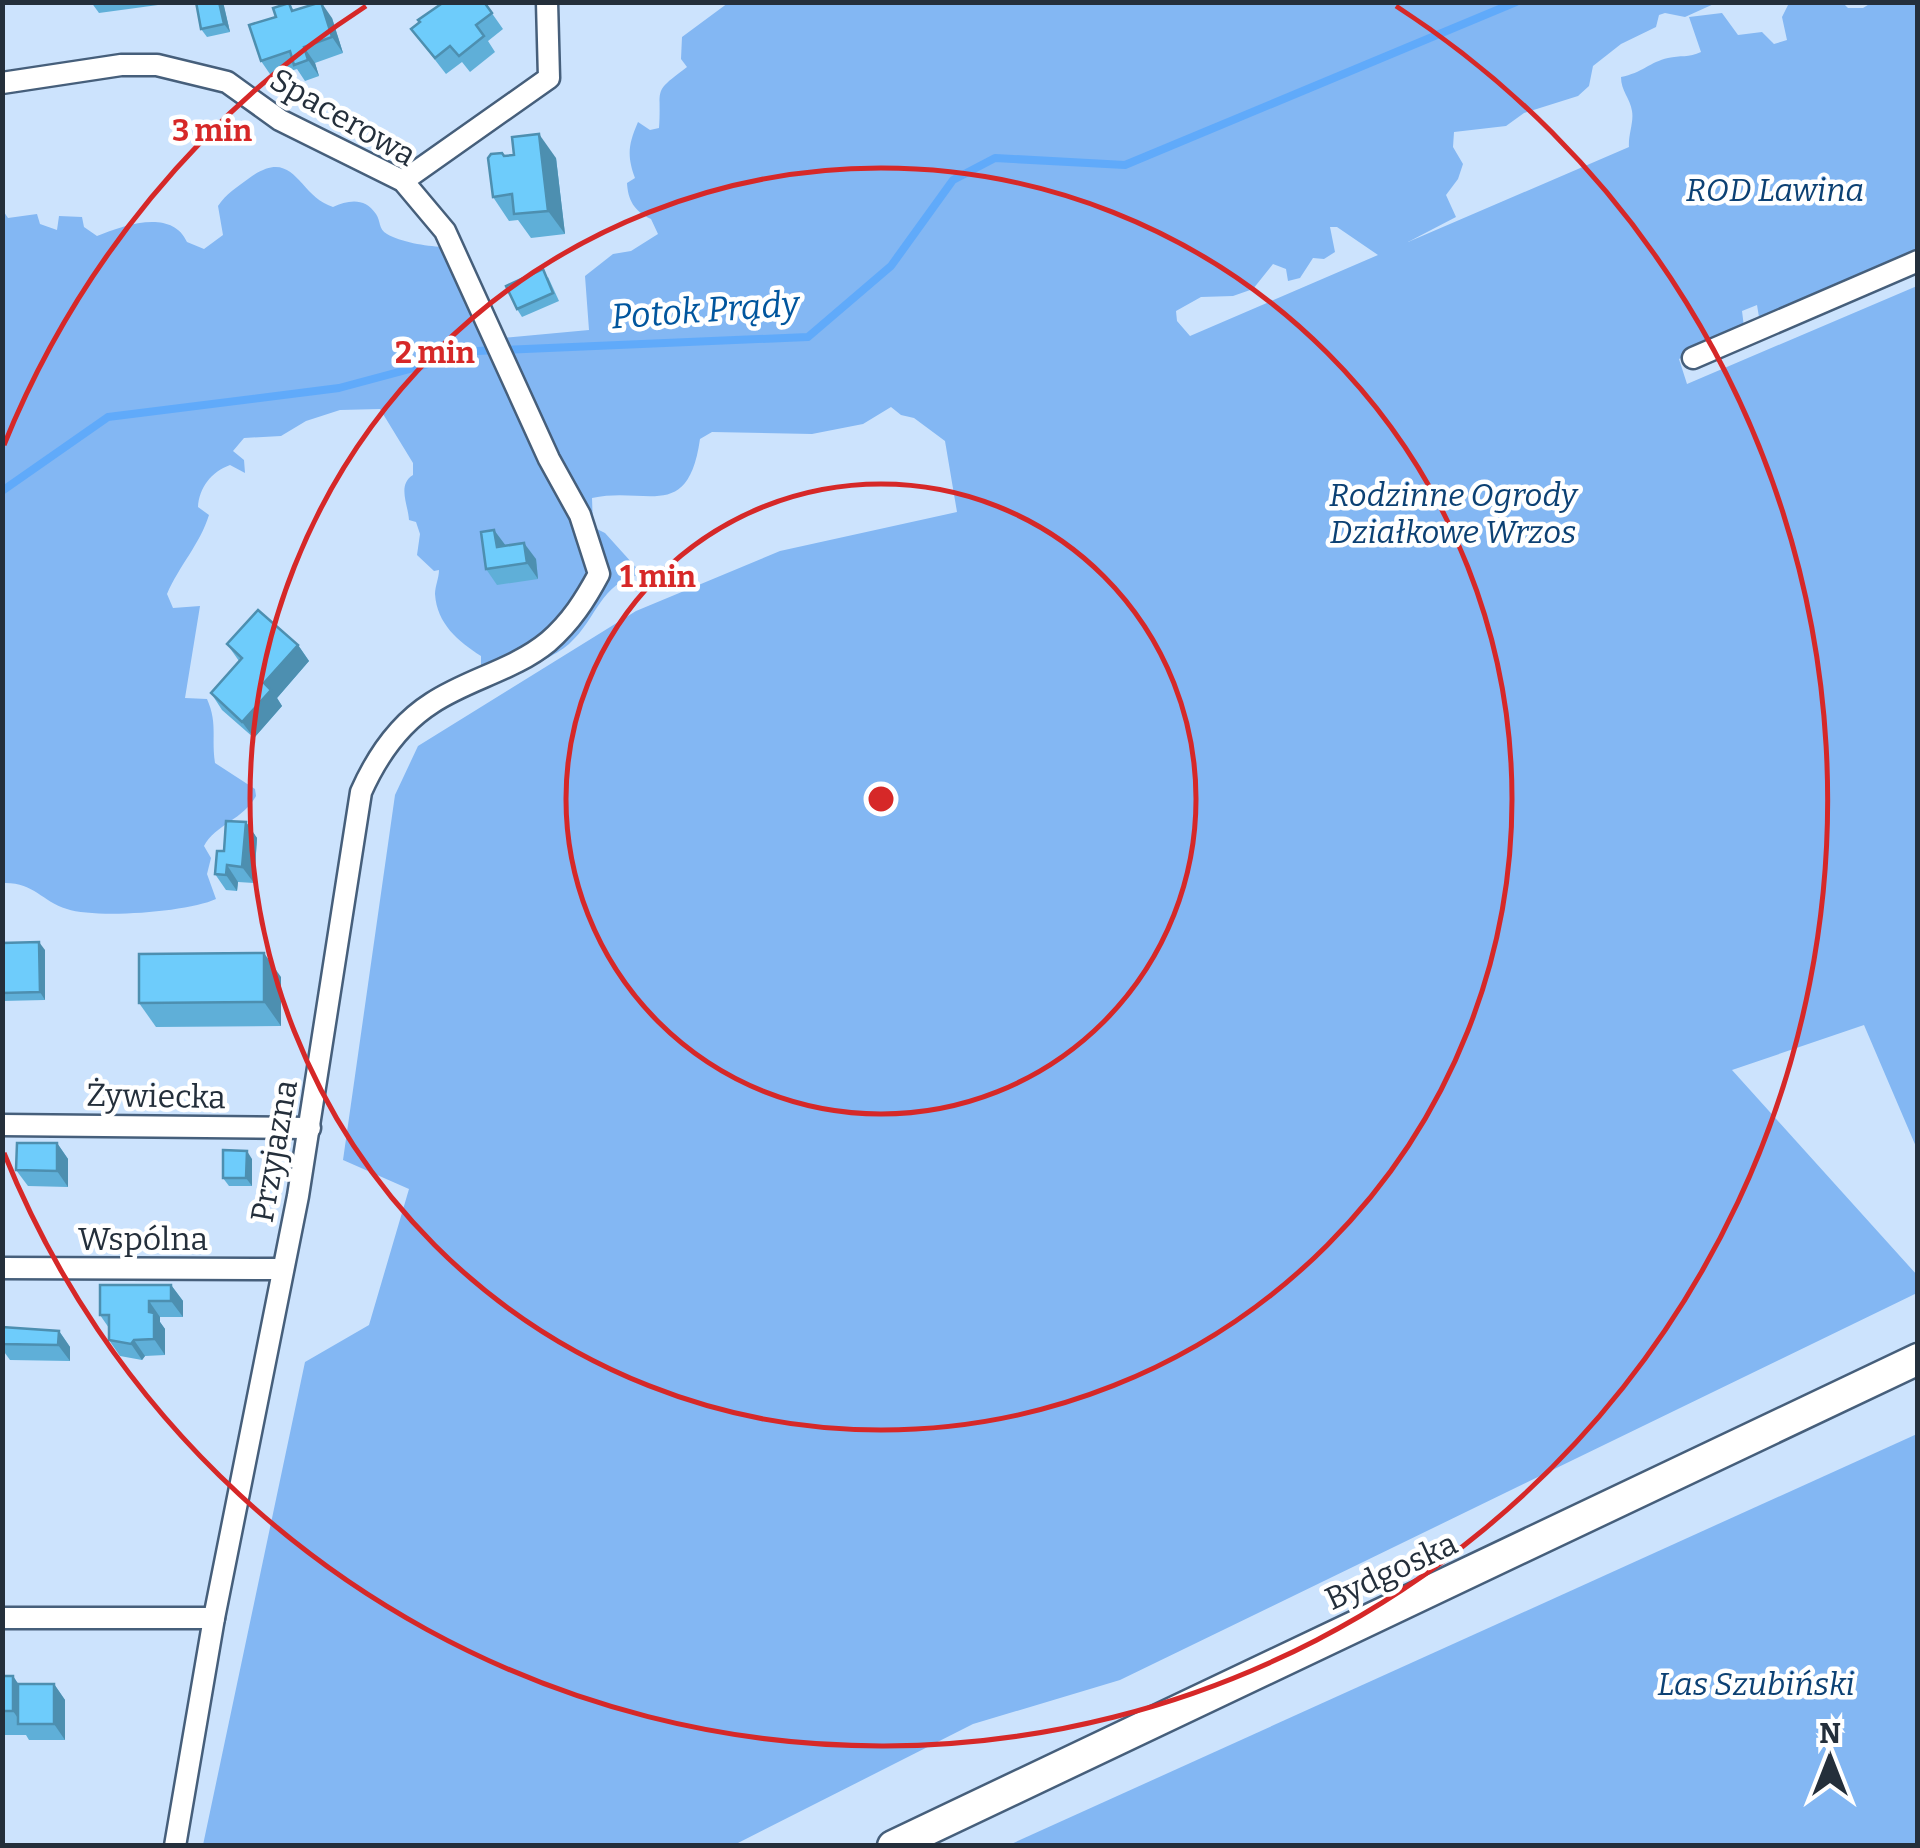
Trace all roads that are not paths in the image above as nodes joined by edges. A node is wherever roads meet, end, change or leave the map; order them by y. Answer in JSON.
{"nodes":[{"id":1,"x":547,"y":2,"type":"edge"},
{"id":2,"x":2,"y":83,"type":"edge"},
{"id":3,"x":402,"y":182,"type":"junction"},
{"id":4,"x":1918,"y":261,"type":"edge"},
{"id":5,"x":1693,"y":358,"type":"dead end"},
{"id":6,"x":599,"y":574,"type":"joint"},
{"id":7,"x":2,"y":1125,"type":"edge"},
{"id":8,"x":310,"y":1128,"type":"junction"},
{"id":9,"x":2,"y":1268,"type":"edge"},
{"id":10,"x":283,"y":1269,"type":"junction"},
{"id":11,"x":1918,"y":1359,"type":"edge"},
{"id":12,"x":2,"y":1618,"type":"edge"},
{"id":13,"x":214,"y":1618,"type":"junction"},
{"id":14,"x":175,"y":1846,"type":"edge"},
{"id":15,"x":894,"y":1846,"type":"edge"}],
"edges":[{"from":1,"to":3,"type":"street"},
{"from":2,"to":3,"type":"street","name":"Spacerowa"},
{"from":3,"to":6,"type":"street","name":"Spacerowa"},
{"from":4,"to":5,"type":"street"},
{"from":6,"to":8,"type":"street","name":"Przyjazna"},
{"from":7,"to":8,"type":"street","name":"Żywiecka"},
{"from":8,"to":10,"type":"street","name":"Przyjazna"},
{"from":9,"to":10,"type":"street","name":"Wspólna"},
{"from":10,"to":13,"type":"street","name":"Przyjazna"},
{"from":11,"to":15,"type":"main road","name":"Bydgoska"},
{"from":12,"to":13,"type":"street"},
{"from":13,"to":14,"type":"street","name":"Przyjazna"}]}
